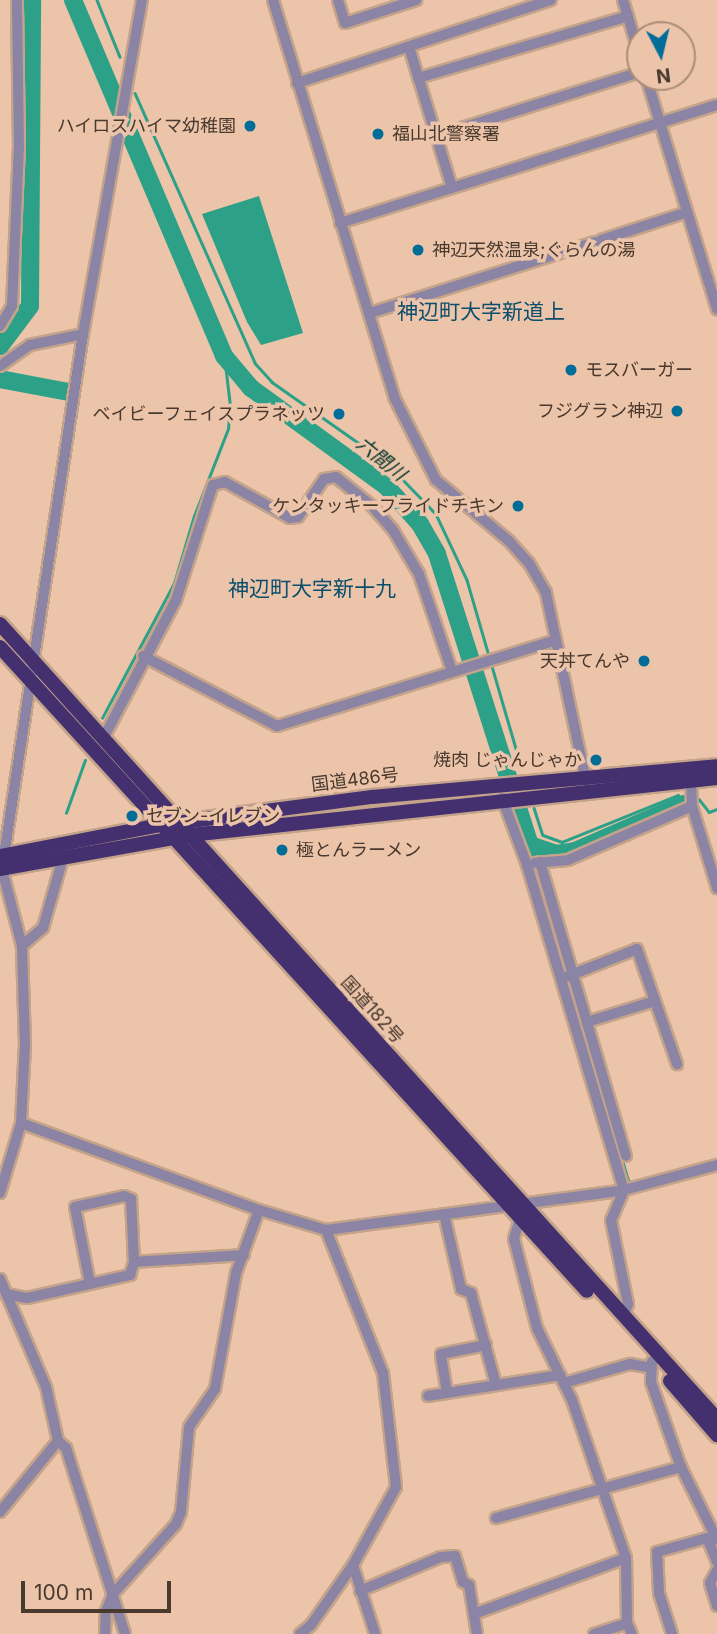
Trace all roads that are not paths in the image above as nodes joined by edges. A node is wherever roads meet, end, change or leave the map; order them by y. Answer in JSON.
{"nodes":[{"id":1,"x":17,"y":0,"type":"edge"},
{"id":2,"x":142,"y":0,"type":"edge"},
{"id":3,"x":273,"y":0,"type":"edge"},
{"id":4,"x":338,"y":0,"type":"edge"},
{"id":5,"x":416,"y":0,"type":"edge"},
{"id":6,"x":551,"y":0,"type":"edge"},
{"id":7,"x":623,"y":0,"type":"edge"},
{"id":8,"x":628,"y":16,"type":"junction"},
{"id":9,"x":629,"y":21,"type":"edge"},
{"id":10,"x":409,"y":47,"type":"junction"},
{"id":11,"x":626,"y":76,"type":"edge"},
{"id":12,"x":418,"y":78,"type":"junction"},
{"id":13,"x":297,"y":83,"type":"junction"},
{"id":14,"x":651,"y":91,"type":"edge"},
{"id":15,"x":717,"y":105,"type":"edge"},
{"id":16,"x":661,"y":122,"type":"junction"},
{"id":17,"x":436,"y":136,"type":"junction"},
{"id":18,"x":452,"y":188,"type":"junction"},
{"id":19,"x":687,"y":212,"type":"junction"},
{"id":20,"x":340,"y":223,"type":"junction"},
{"id":21,"x":717,"y":309,"type":"edge"},
{"id":22,"x":370,"y":313,"type":"junction"},
{"id":23,"x":0,"y":326,"type":"edge"},
{"id":24,"x":83,"y":334,"type":"junction"},
{"id":25,"x":0,"y":366,"type":"edge"},
{"id":26,"x":0,"y":624,"type":"edge"},
{"id":27,"x":556,"y":640,"type":"junction"},
{"id":28,"x":0,"y":647,"type":"edge"},
{"id":29,"x":143,"y":656,"type":"junction"},
{"id":30,"x":33,"y":660,"type":"junction"},
{"id":31,"x":452,"y":671,"type":"junction"},
{"id":32,"x":30,"y":680,"type":"junction"},
{"id":33,"x":104,"y":737,"type":"junction"},
{"id":34,"x":717,"y":766,"type":"edge"},
{"id":35,"x":717,"y":778,"type":"edge"},
{"id":36,"x":691,"y":780,"type":"junction"},
{"id":37,"x":587,"y":783,"type":"junction"},
{"id":38,"x":503,"y":793,"type":"junction"},
{"id":39,"x":692,"y":806,"type":"junction"},
{"id":40,"x":178,"y":822,"type":"junction"},
{"id":41,"x":161,"y":825,"type":"junction"},
{"id":42,"x":190,"y":835,"type":"junction"},
{"id":43,"x":173,"y":837,"type":"junction"},
{"id":44,"x":62,"y":858,"type":"junction"},
{"id":45,"x":2,"y":862,"type":"edge"},
{"id":46,"x":534,"y":863,"type":"junction"},
{"id":47,"x":717,"y":888,"type":"edge"},
{"id":48,"x":549,"y":897,"type":"junction"},
{"id":49,"x":538,"y":900,"type":"junction"},
{"id":50,"x":554,"y":932,"type":"junction"},
{"id":51,"x":22,"y":946,"type":"junction"},
{"id":52,"x":567,"y":976,"type":"junction"},
{"id":53,"x":655,"y":1001,"type":"junction"},
{"id":54,"x":583,"y":1024,"type":"junction"},
{"id":55,"x":677,"y":1064,"type":"dead end"},
{"id":56,"x":21,"y":1123,"type":"junction"},
{"id":57,"x":717,"y":1166,"type":"edge"},
{"id":58,"x":624,"y":1190,"type":"junction"},
{"id":59,"x":0,"y":1194,"type":"edge"},
{"id":60,"x":505,"y":1203,"type":"junction"},
{"id":61,"x":521,"y":1204,"type":"junction"},
{"id":62,"x":259,"y":1210,"type":"junction"},
{"id":63,"x":444,"y":1214,"type":"junction"},
{"id":64,"x":520,"y":1219,"type":"junction"},
{"id":65,"x":326,"y":1230,"type":"junction"},
{"id":66,"x":244,"y":1255,"type":"junction"},
{"id":67,"x":134,"y":1262,"type":"junction"},
{"id":68,"x":0,"y":1279,"type":"edge"},
{"id":69,"x":90,"y":1284,"type":"junction"},
{"id":70,"x":6,"y":1294,"type":"junction"},
{"id":71,"x":623,"y":1317,"type":"junction"},
{"id":72,"x":486,"y":1345,"type":"junction"},
{"id":73,"x":654,"y":1361,"type":"junction"},
{"id":74,"x":562,"y":1379,"type":"junction"},
{"id":75,"x":496,"y":1385,"type":"junction"},
{"id":76,"x":447,"y":1393,"type":"junction"},
{"id":77,"x":428,"y":1396,"type":"dead end"},
{"id":78,"x":717,"y":1419,"type":"edge"},
{"id":79,"x":717,"y":1435,"type":"edge"},
{"id":80,"x":58,"y":1441,"type":"junction"},
{"id":81,"x":681,"y":1467,"type":"junction"},
{"id":82,"x":601,"y":1491,"type":"junction"},
{"id":83,"x":0,"y":1512,"type":"edge"},
{"id":84,"x":496,"y":1518,"type":"dead end"},
{"id":85,"x":717,"y":1540,"type":"edge"},
{"id":86,"x":626,"y":1558,"type":"junction"},
{"id":87,"x":717,"y":1562,"type":"edge"},
{"id":88,"x":353,"y":1565,"type":"junction"},
{"id":89,"x":717,"y":1570,"type":"edge"},
{"id":90,"x":360,"y":1591,"type":"junction"},
{"id":91,"x":113,"y":1594,"type":"junction"},
{"id":92,"x":717,"y":1606,"type":"edge"},
{"id":93,"x":474,"y":1614,"type":"junction"},
{"id":94,"x":627,"y":1623,"type":"junction"},
{"id":95,"x":105,"y":1634,"type":"edge"},
{"id":96,"x":125,"y":1634,"type":"edge"},
{"id":97,"x":300,"y":1634,"type":"edge"},
{"id":98,"x":375,"y":1634,"type":"edge"},
{"id":99,"x":477,"y":1634,"type":"edge"},
{"id":100,"x":594,"y":1634,"type":"edge"},
{"id":101,"x":632,"y":1634,"type":"edge"},
{"id":102,"x":672,"y":1634,"type":"edge"}],
"edges":[{"from":1,"to":23,"type":"street"},
{"from":2,"to":24,"type":"street"},
{"from":3,"to":13,"type":"street"},
{"from":4,"to":5,"type":"street"},
{"from":6,"to":10,"type":"street"},
{"from":7,"to":8,"type":"street"},
{"from":8,"to":9,"type":"street"},
{"from":8,"to":12,"type":"street"},
{"from":10,"to":12,"type":"street"},
{"from":10,"to":13,"type":"street"},
{"from":11,"to":17,"type":"street"},
{"from":12,"to":17,"type":"street"},
{"from":13,"to":20,"type":"street"},
{"from":14,"to":16,"type":"street"},
{"from":15,"to":16,"type":"street"},
{"from":16,"to":18,"type":"street"},
{"from":16,"to":19,"type":"street"},
{"from":17,"to":18,"type":"street"},
{"from":18,"to":20,"type":"street"},
{"from":19,"to":21,"type":"street"},
{"from":19,"to":22,"type":"street"},
{"from":20,"to":22,"type":"street"},
{"from":22,"to":27,"type":"street"},
{"from":24,"to":25,"type":"street"},
{"from":24,"to":30,"type":"street"},
{"from":26,"to":30,"type":"highway","name":"国道182号"},
{"from":27,"to":31,"type":"street"},
{"from":27,"to":37,"type":"street"},
{"from":28,"to":32,"type":"highway","name":"国道182号"},
{"from":29,"to":31,"type":"street"},
{"from":29,"to":31,"type":"street"},
{"from":29,"to":33,"type":"street"},
{"from":30,"to":32,"type":"street"},
{"from":30,"to":33,"type":"highway","name":"国道182号"},
{"from":32,"to":41,"type":"highway","name":"国道182号"},
{"from":32,"to":45,"type":"street"},
{"from":33,"to":40,"type":"highway","name":"国道182号"},
{"from":34,"to":37,"type":"highway","name":"国道486号"},
{"from":35,"to":36,"type":"highway","name":"国道486号"},
{"from":36,"to":37,"type":"highway","name":"国道486号"},
{"from":36,"to":39,"type":"street"},
{"from":37,"to":38,"type":"highway","name":"国道486号"},
{"from":38,"to":40,"type":"highway","name":"国道486号"},
{"from":38,"to":42,"type":"highway","name":"国道486号"},
{"from":38,"to":46,"type":"street"},
{"from":39,"to":46,"type":"street"},
{"from":39,"to":47,"type":"street"},
{"from":40,"to":41,"type":"highway","name":"国道486号"},
{"from":40,"to":42,"type":"highway","name":"国道182号"},
{"from":41,"to":43,"type":"highway","name":"国道182号"},
{"from":41,"to":45,"type":"highway","name":"国道486号"},
{"from":42,"to":43,"type":"highway","name":"国道486号"},
{"from":42,"to":61,"type":"highway","name":"国道182号"},
{"from":43,"to":44,"type":"highway","name":"国道486号"},
{"from":43,"to":60,"type":"highway","name":"国道182号"},
{"from":44,"to":45,"type":"highway","name":"国道486号"},
{"from":44,"to":51,"type":"street"},
{"from":45,"to":51,"type":"street"},
{"from":46,"to":48,"type":"street"},
{"from":46,"to":49,"type":"street"},
{"from":48,"to":49,"type":"street"},
{"from":48,"to":50,"type":"street"},
{"from":49,"to":50,"type":"street"},
{"from":50,"to":52,"type":"street"},
{"from":51,"to":56,"type":"street"},
{"from":52,"to":53,"type":"street"},
{"from":52,"to":54,"type":"street"},
{"from":53,"to":54,"type":"street"},
{"from":53,"to":55,"type":"street"},
{"from":54,"to":58,"type":"street"},
{"from":56,"to":59,"type":"street"},
{"from":56,"to":62,"type":"street"},
{"from":57,"to":58,"type":"street"},
{"from":58,"to":61,"type":"street"},
{"from":58,"to":71,"type":"street"},
{"from":60,"to":61,"type":"street"},
{"from":60,"to":63,"type":"street"},
{"from":60,"to":64,"type":"highway","name":"国道182号"},
{"from":61,"to":71,"type":"highway","name":"国道182号"},
{"from":62,"to":65,"type":"street"},
{"from":62,"to":66,"type":"street"},
{"from":63,"to":65,"type":"street"},
{"from":63,"to":72,"type":"street"},
{"from":64,"to":73,"type":"highway","name":"国道182号"},
{"from":64,"to":74,"type":"street"},
{"from":65,"to":88,"type":"street"},
{"from":66,"to":67,"type":"street"},
{"from":66,"to":91,"type":"street"},
{"from":67,"to":69,"type":"street"},
{"from":67,"to":69,"type":"street"},
{"from":68,"to":70,"type":"street"},
{"from":69,"to":70,"type":"street"},
{"from":70,"to":80,"type":"street"},
{"from":71,"to":73,"type":"highway","name":"国道182号"},
{"from":72,"to":75,"type":"street"},
{"from":72,"to":76,"type":"street"},
{"from":73,"to":74,"type":"street"},
{"from":73,"to":78,"type":"highway","name":"国道182号"},
{"from":73,"to":79,"type":"highway","name":"国道182号"},
{"from":73,"to":81,"type":"street"},
{"from":74,"to":75,"type":"street"},
{"from":74,"to":82,"type":"street"},
{"from":75,"to":76,"type":"street"},
{"from":76,"to":77,"type":"street"},
{"from":80,"to":83,"type":"street"},
{"from":80,"to":91,"type":"street"},
{"from":81,"to":82,"type":"street"},
{"from":81,"to":85,"type":"street"},
{"from":82,"to":84,"type":"street"},
{"from":82,"to":86,"type":"street"},
{"from":86,"to":93,"type":"street"},
{"from":86,"to":94,"type":"street"},
{"from":87,"to":102,"type":"street"},
{"from":88,"to":90,"type":"street"},
{"from":88,"to":97,"type":"street"},
{"from":89,"to":92,"type":"street"},
{"from":90,"to":93,"type":"street"},
{"from":90,"to":98,"type":"street"},
{"from":91,"to":95,"type":"street"},
{"from":91,"to":96,"type":"street"},
{"from":93,"to":99,"type":"street"},
{"from":94,"to":100,"type":"street"},
{"from":94,"to":101,"type":"street"}]}
